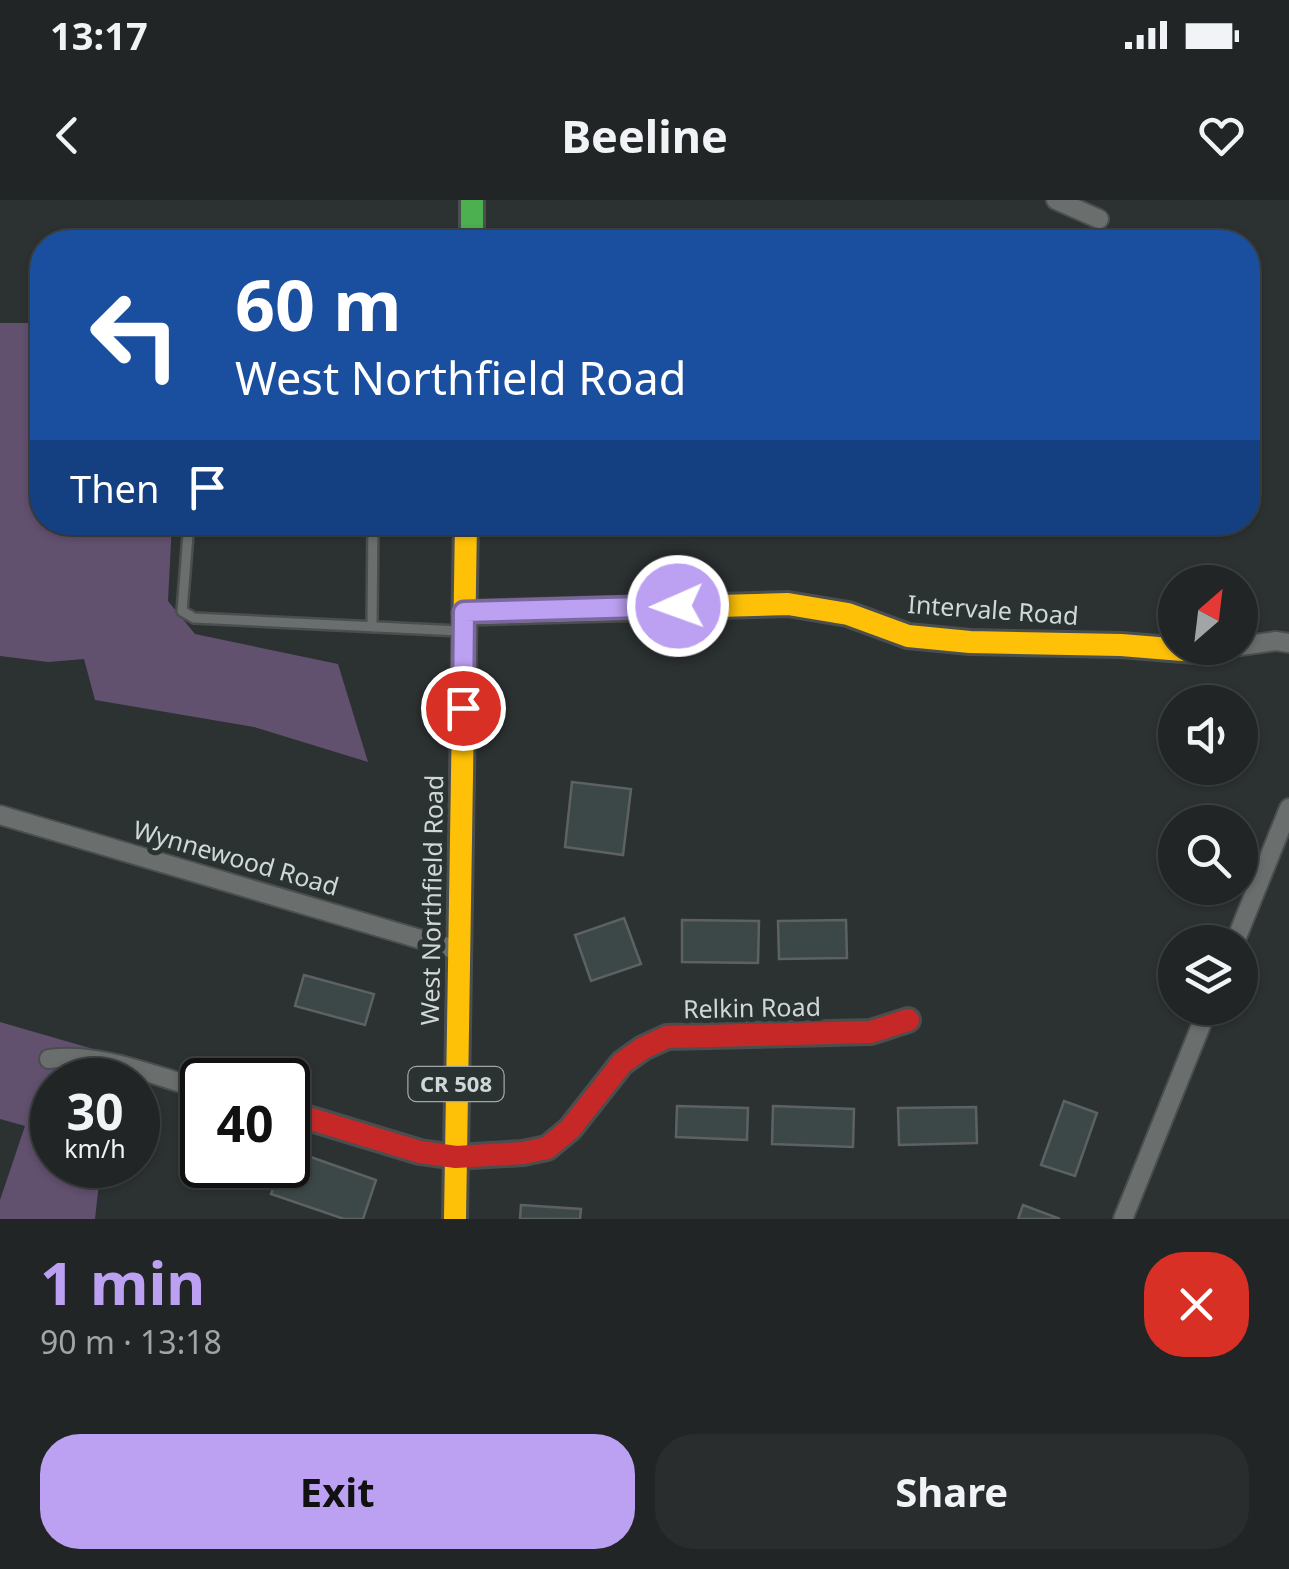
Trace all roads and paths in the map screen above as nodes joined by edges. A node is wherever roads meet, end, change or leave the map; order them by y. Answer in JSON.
{"nodes":[{"id":1,"x":472,"y":200,"type":"edge"},
{"id":2,"x":1056,"y":200,"type":"edge"},
{"id":3,"x":1099,"y":219,"type":"dead end"},
{"id":4,"x":472,"y":230,"type":"edge"},
{"id":5,"x":188,"y":535,"type":"edge"},
{"id":6,"x":373,"y":535,"type":"edge"},
{"id":7,"x":466,"y":535,"type":"edge"},
{"id":8,"x":464,"y":622,"type":"junction"},
{"id":9,"x":372,"y":627,"type":"junction"},
{"id":10,"x":1289,"y":643,"type":"edge"},
{"id":11,"x":1258,"y":644,"type":"edge"},
{"id":12,"x":1158,"y":647,"type":"edge"},
{"id":13,"x":1289,"y":808,"type":"edge"},
{"id":14,"x":0,"y":815,"type":"edge"},
{"id":15,"x":1242,"y":925,"type":"edge"},
{"id":16,"x":458,"y":950,"type":"junction"},
{"id":17,"x":908,"y":1020,"type":"dead end"},
{"id":18,"x":1201,"y":1025,"type":"edge"},
{"id":19,"x":57,"y":1058,"type":"edge"},
{"id":20,"x":87,"y":1058,"type":"edge"},
{"id":21,"x":310,"y":1119,"type":"edge"},
{"id":22,"x":456,"y":1156,"type":"junction"},
{"id":23,"x":454,"y":1219,"type":"edge"},
{"id":24,"x":1123,"y":1219,"type":"edge"}],
"edges":[{"from":1,"to":4,"type":"street"},
{"from":2,"to":3,"type":"street"},
{"from":5,"to":9,"type":"lane"},
{"from":6,"to":9,"type":"lane"},
{"from":7,"to":8,"type":"street","name":"West Northfield Road","number":"CR 508"},
{"from":8,"to":9,"type":"lane"},
{"from":8,"to":12,"type":"street","name":"Intervale Road"},
{"from":8,"to":16,"type":"street","name":"West Northfield Road","number":"CR 508"},
{"from":10,"to":11,"type":"street"},
{"from":13,"to":15,"type":"street"},
{"from":14,"to":16,"type":"street","name":"Wynnewood Road"},
{"from":16,"to":22,"type":"street","name":"West Northfield Road","number":"CR 508"},
{"from":17,"to":22,"type":"street","name":"Relkin Road"},
{"from":18,"to":24,"type":"street"},
{"from":19,"to":20,"type":"street"},
{"from":21,"to":22,"type":"street","name":"Relkin Road"},
{"from":22,"to":23,"type":"street","name":"West Northfield Road","number":"CR 508"}]}
